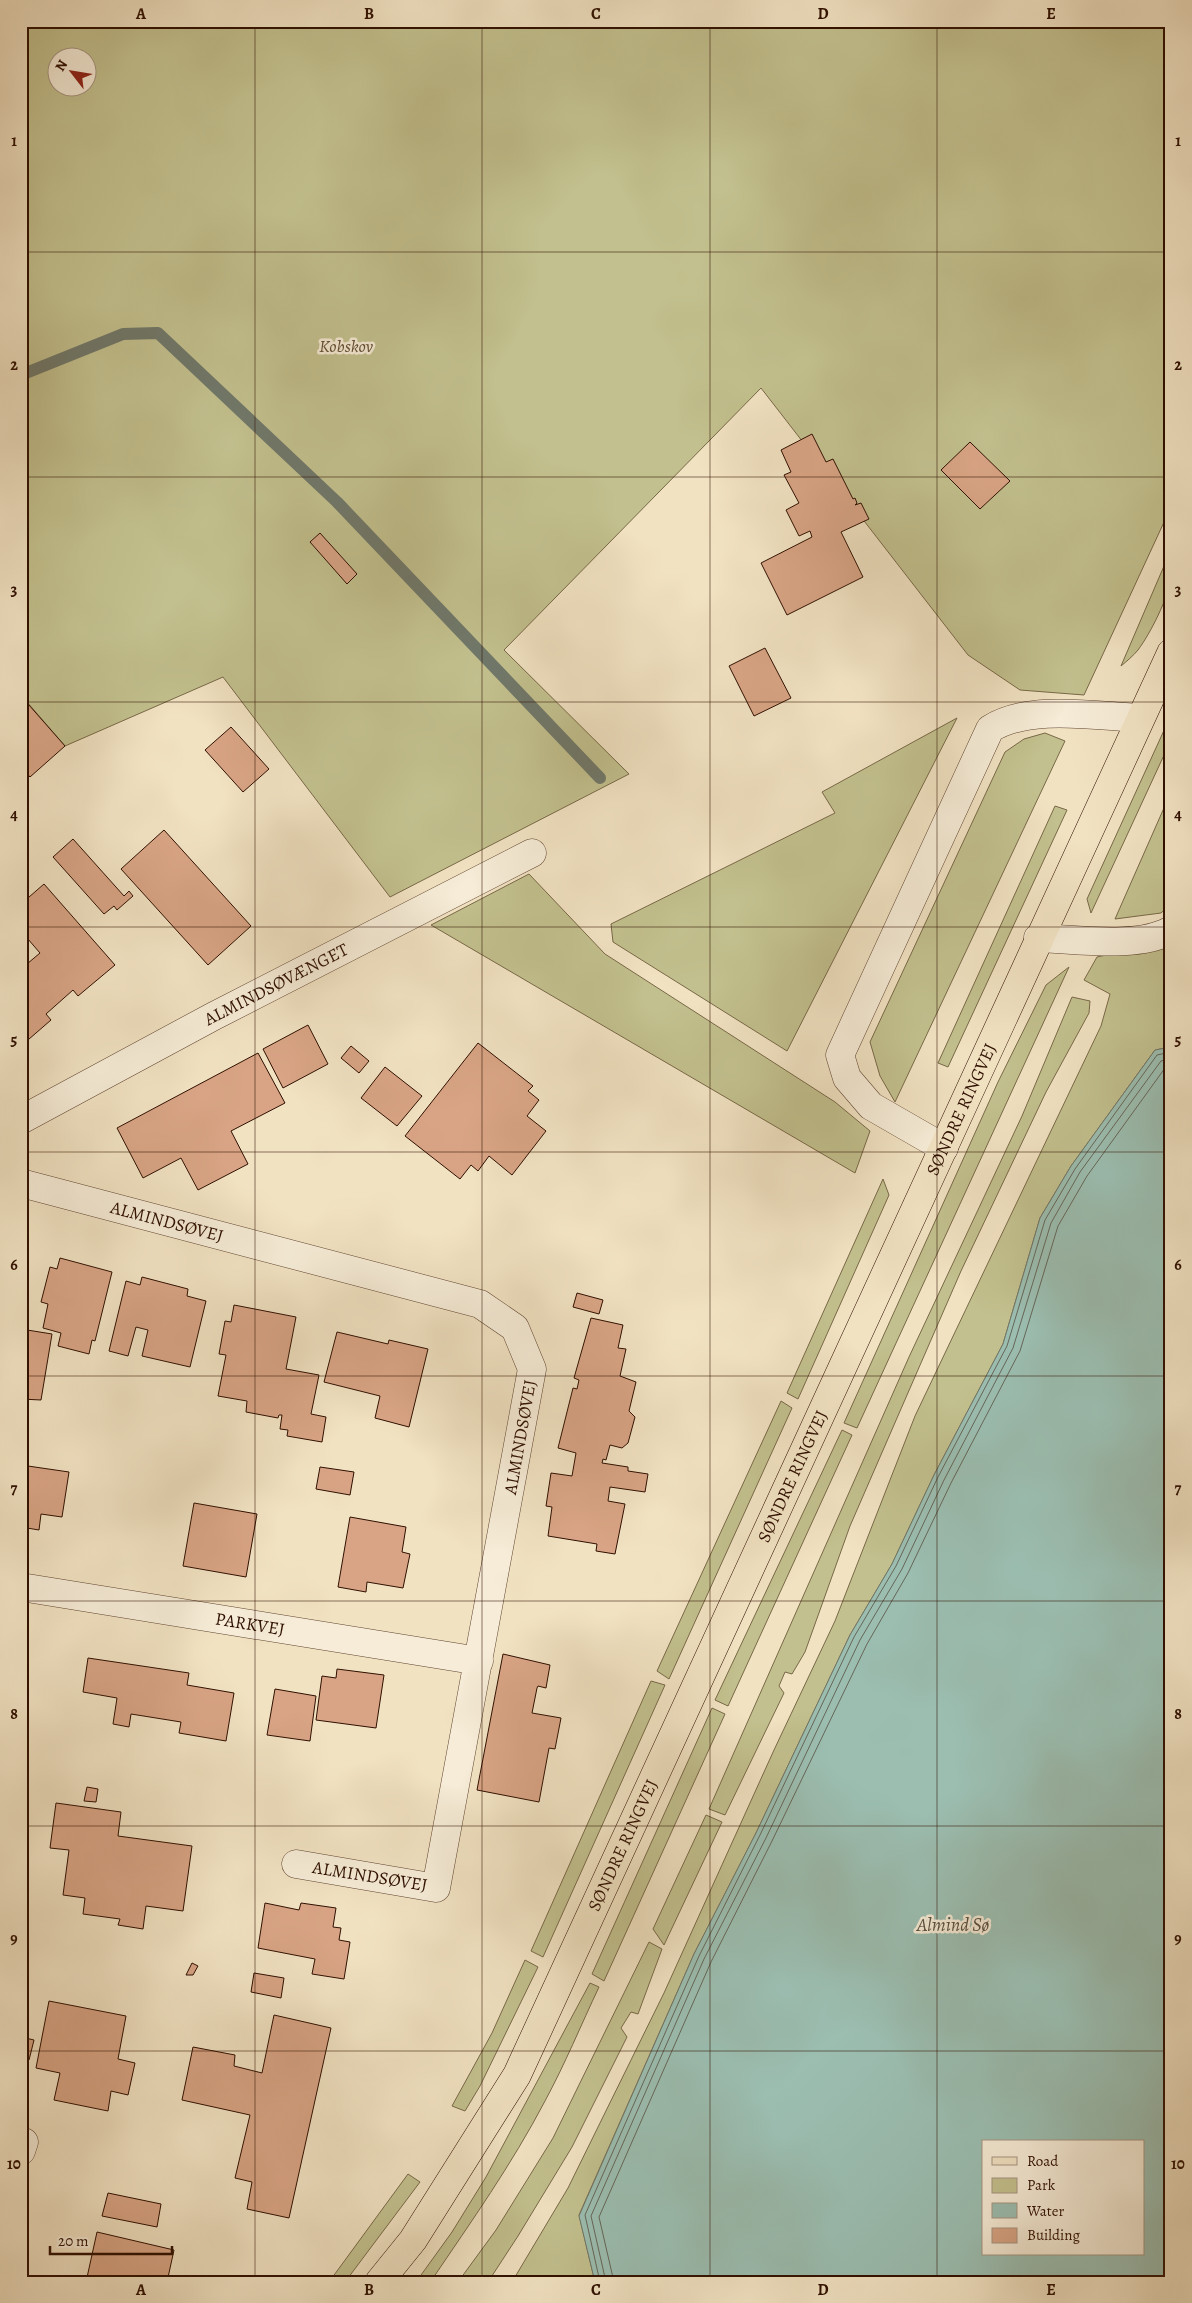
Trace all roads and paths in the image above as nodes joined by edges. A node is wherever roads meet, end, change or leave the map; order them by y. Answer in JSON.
{"nodes":[{"id":1,"x":1171,"y":653,"type":"edge"},
{"id":2,"x":1140,"y":718,"type":"junction"},
{"id":3,"x":532,"y":853,"type":"dead end"},
{"id":4,"x":1171,"y":930,"type":"edge"},
{"id":5,"x":1038,"y":938,"type":"junction"},
{"id":6,"x":21,"y":1120,"type":"edge"},
{"id":7,"x":944,"y":1148,"type":"junction"},
{"id":8,"x":21,"y":1183,"type":"edge"},
{"id":9,"x":21,"y":1587,"type":"edge"},
{"id":10,"x":479,"y":1661,"type":"junction"},
{"id":11,"x":296,"y":1864,"type":"dead end"},
{"id":12,"x":379,"y":2282,"type":"edge"}],
"edges":[{"from":1,"to":2,"type":"main road","name":"SØNDRE RINGVEJ"},
{"from":2,"to":5,"type":"main road","name":"SØNDRE RINGVEJ"},
{"from":2,"to":7,"type":"street"},
{"from":3,"to":6,"type":"street","name":"ALMINDSØVÆNGET"},
{"from":4,"to":5,"type":"street"},
{"from":5,"to":7,"type":"main road","name":"SØNDRE RINGVEJ"},
{"from":7,"to":12,"type":"main road","name":"SØNDRE RINGVEJ"},
{"from":8,"to":10,"type":"street","name":"ALMINDSØVEJ"},
{"from":9,"to":10,"type":"street","name":"PARKVEJ"},
{"from":10,"to":11,"type":"street","name":"ALMINDSØVEJ"}]}
